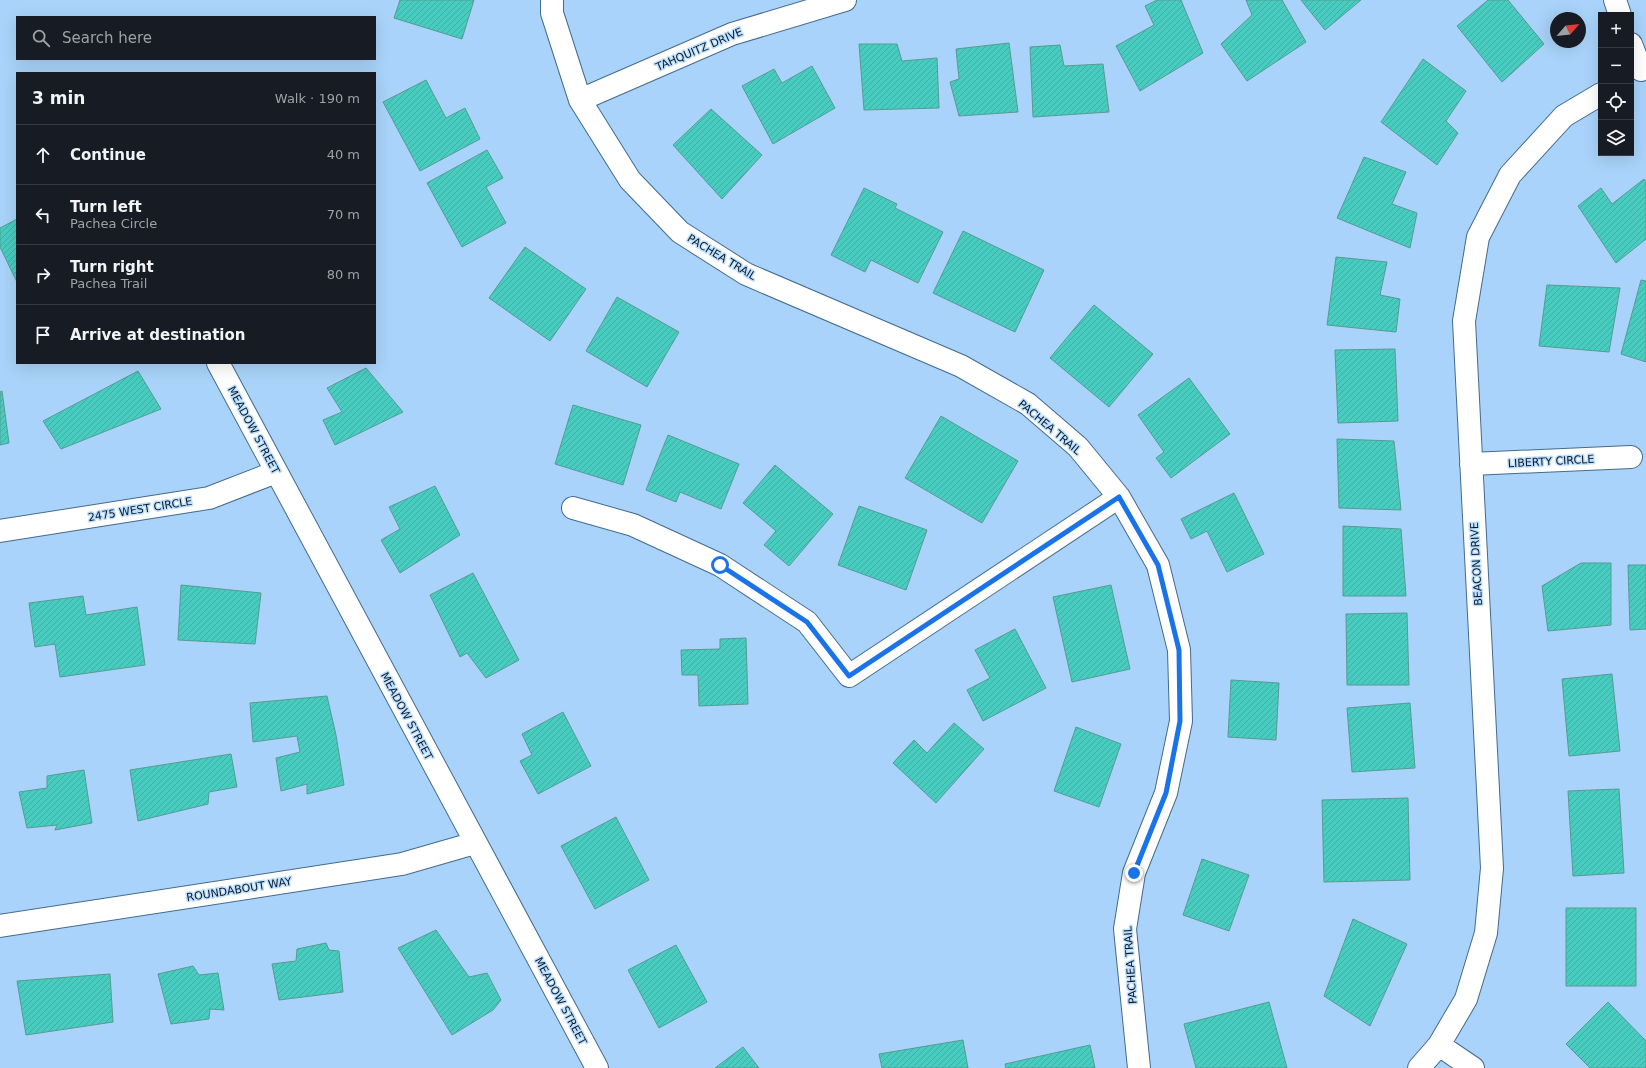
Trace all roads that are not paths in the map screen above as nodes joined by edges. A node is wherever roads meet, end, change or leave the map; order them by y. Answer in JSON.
{"nodes":[{"id":1,"x":552,"y":0,"type":"edge"},
{"id":2,"x":845,"y":0,"type":"edge"},
{"id":3,"x":1615,"y":0,"type":"edge"},
{"id":4,"x":1619,"y":12,"type":"edge"},
{"id":5,"x":1632,"y":48,"type":"edge"},
{"id":6,"x":1639,"y":71,"type":"edge"},
{"id":7,"x":1598,"y":96,"type":"edge"},
{"id":8,"x":580,"y":100,"type":"junction"},
{"id":9,"x":219,"y":364,"type":"edge"},
{"id":10,"x":1631,"y":457,"type":"dead end"},
{"id":11,"x":1472,"y":464,"type":"junction"},
{"id":12,"x":276,"y":472,"type":"junction"},
{"id":13,"x":1119,"y":497,"type":"junction"},
{"id":14,"x":573,"y":508,"type":"dead end"},
{"id":15,"x":0,"y":531,"type":"edge"},
{"id":16,"x":475,"y":843,"type":"junction"},
{"id":17,"x":0,"y":926,"type":"edge"},
{"id":18,"x":1439,"y":1045,"type":"junction"},
{"id":19,"x":597,"y":1068,"type":"edge"},
{"id":20,"x":1139,"y":1068,"type":"edge"},
{"id":21,"x":1419,"y":1068,"type":"edge"},
{"id":22,"x":1473,"y":1068,"type":"edge"}],
"edges":[{"from":1,"to":8,"type":"street","name":"PACHEA TRAIL"},
{"from":2,"to":8,"type":"street","name":"TAHQUITZ DRIVE"},
{"from":3,"to":4,"type":"street"},
{"from":5,"to":6,"type":"street"},
{"from":7,"to":11,"type":"street","name":"BEACON DRIVE"},
{"from":8,"to":13,"type":"street","name":"PACHEA TRAIL"},
{"from":9,"to":12,"type":"street","name":"MEADOW STREET"},
{"from":10,"to":11,"type":"street","name":"LIBERTY CIRCLE"},
{"from":11,"to":18,"type":"street","name":"BEACON DRIVE"},
{"from":12,"to":15,"type":"street","name":"2475 WEST CIRCLE"},
{"from":12,"to":16,"type":"street","name":"MEADOW STREET"},
{"from":13,"to":14,"type":"street"},
{"from":13,"to":20,"type":"street","name":"PACHEA TRAIL"},
{"from":16,"to":17,"type":"street","name":"ROUNDABOUT WAY"},
{"from":16,"to":19,"type":"street","name":"MEADOW STREET"},
{"from":18,"to":21,"type":"street","name":"BEACON DRIVE"},
{"from":18,"to":22,"type":"street"}]}
